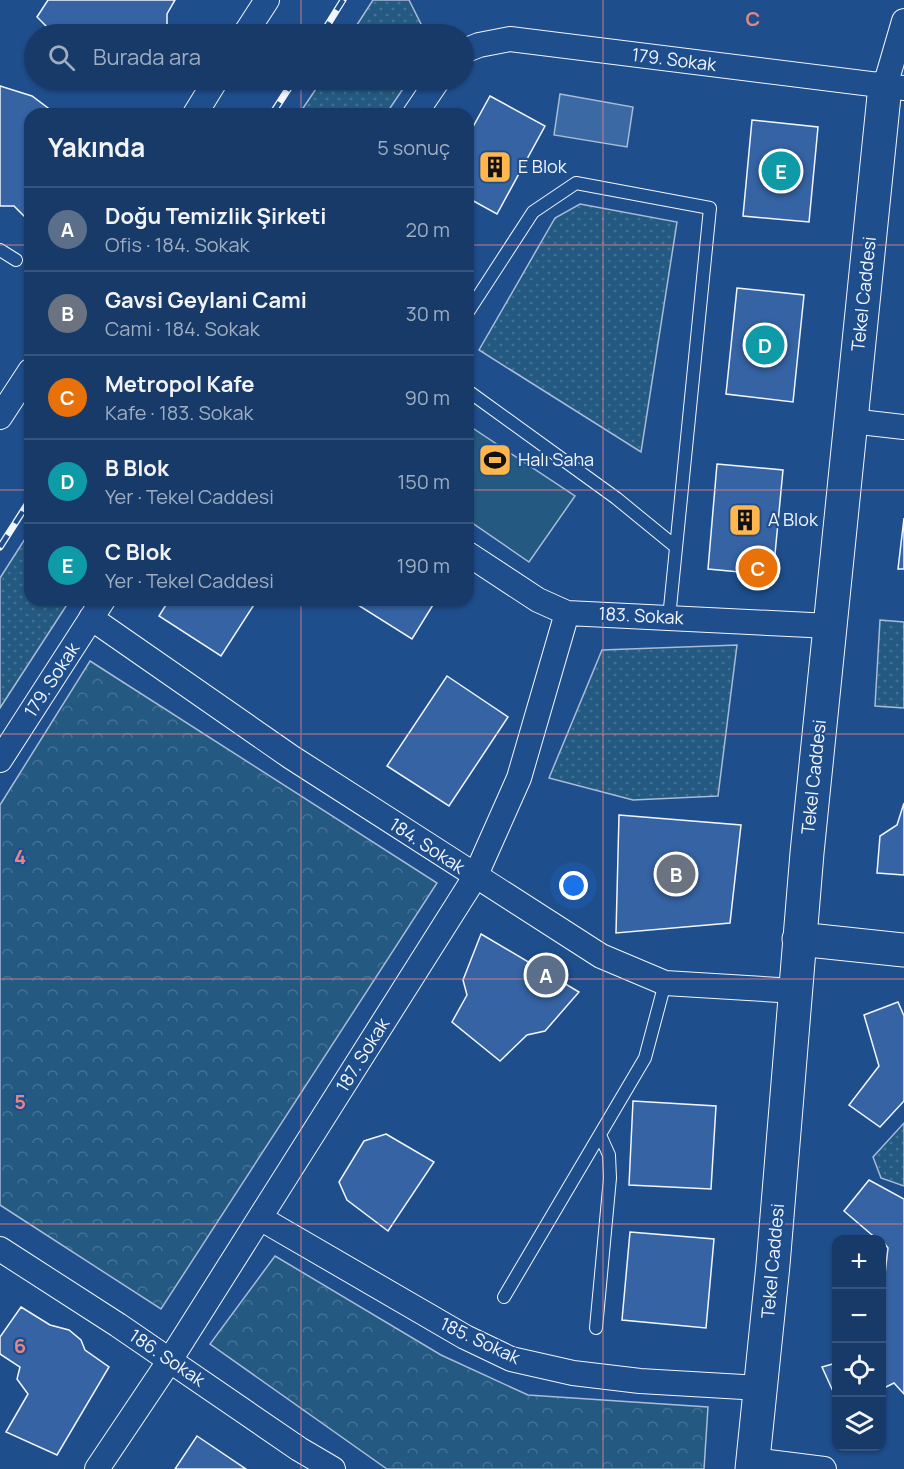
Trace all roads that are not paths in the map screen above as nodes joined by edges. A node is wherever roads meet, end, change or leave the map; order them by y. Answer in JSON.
{"nodes":[{"id":1,"x":267,"y":0,"type":"edge"},
{"id":2,"x":904,"y":21,"type":"edge"},
{"id":3,"x":251,"y":24,"type":"edge"},
{"id":4,"x":474,"y":47,"type":"edge"},
{"id":5,"x":895,"y":87,"type":"edge"},
{"id":6,"x":210,"y":90,"type":"edge"},
{"id":7,"x":432,"y":90,"type":"edge"},
{"id":8,"x":199,"y":108,"type":"edge"},
{"id":9,"x":420,"y":108,"type":"edge"},
{"id":10,"x":0,"y":250,"type":"edge"},
{"id":11,"x":16,"y":260,"type":"dead end"},
{"id":12,"x":474,"y":303,"type":"edge"},
{"id":13,"x":24,"y":380,"type":"edge"},
{"id":14,"x":474,"y":395,"type":"edge"},
{"id":15,"x":0,"y":417,"type":"edge"},
{"id":16,"x":851,"y":422,"type":"junction"},
{"id":17,"x":904,"y":427,"type":"edge"},
{"id":18,"x":676,"y":547,"type":"junction"},
{"id":19,"x":474,"y":558,"type":"edge"},
{"id":20,"x":97,"y":609,"type":"edge"},
{"id":21,"x":567,"y":613,"type":"junction"},
{"id":22,"x":669,"y":618,"type":"junction"},
{"id":23,"x":830,"y":626,"type":"junction"},
{"id":24,"x":0,"y":760,"type":"edge"},
{"id":25,"x":475,"y":877,"type":"junction"},
{"id":26,"x":799,"y":939,"type":"junction"},
{"id":27,"x":904,"y":950,"type":"edge"},
{"id":28,"x":665,"y":983,"type":"junction"},
{"id":29,"x":795,"y":991,"type":"junction"},
{"id":30,"x":600,"y":1135,"type":"junction"},
{"id":31,"x":260,"y":1218,"type":"junction"},
{"id":32,"x":0,"y":1249,"type":"edge"},
{"id":33,"x":504,"y":1297,"type":"dead end"},
{"id":34,"x":596,"y":1328,"type":"dead end"},
{"id":35,"x":170,"y":1360,"type":"junction"},
{"id":36,"x":760,"y":1388,"type":"junction"},
{"id":37,"x":753,"y":1465,"type":"edge"},
{"id":38,"x":97,"y":1469,"type":"edge"},
{"id":39,"x":333,"y":1469,"type":"edge"},
{"id":40,"x":824,"y":1469,"type":"edge"}],
"edges":[{"from":1,"to":3,"type":"street"},
{"from":2,"to":5,"type":"street"},
{"from":4,"to":5,"type":"street","name":"179. Sokak"},
{"from":5,"to":16,"type":"street","name":"Tekel Caddesi"},
{"from":6,"to":8,"type":"street"},
{"from":7,"to":9,"type":"street"},
{"from":10,"to":11,"type":"lane"},
{"from":12,"to":18,"type":"lane"},
{"from":13,"to":15,"type":"street"},
{"from":14,"to":18,"type":"lane"},
{"from":16,"to":17,"type":"street"},
{"from":16,"to":23,"type":"street","name":"Tekel Caddesi"},
{"from":18,"to":22,"type":"lane"},
{"from":19,"to":21,"type":"street","name":"183. Sokak"},
{"from":20,"to":24,"type":"street","name":"179. Sokak"},
{"from":20,"to":25,"type":"street","name":"184. Sokak"},
{"from":21,"to":22,"type":"street","name":"183. Sokak"},
{"from":21,"to":25,"type":"street","name":"187. Sokak"},
{"from":22,"to":23,"type":"street","name":"183. Sokak"},
{"from":23,"to":26,"type":"street","name":"Tekel Caddesi"},
{"from":25,"to":28,"type":"street","name":"184. Sokak"},
{"from":25,"to":31,"type":"street","name":"187. Sokak"},
{"from":26,"to":27,"type":"street"},
{"from":26,"to":29,"type":"street","name":"Tekel Caddesi"},
{"from":28,"to":29,"type":"street","name":"184. Sokak"},
{"from":28,"to":30,"type":"lane"},
{"from":29,"to":36,"type":"street","name":"Tekel Caddesi"},
{"from":30,"to":33,"type":"lane"},
{"from":30,"to":34,"type":"lane"},
{"from":31,"to":35,"type":"street","name":"187. Sokak"},
{"from":31,"to":36,"type":"street","name":"185. Sokak"},
{"from":32,"to":35,"type":"street","name":"186. Sokak"},
{"from":35,"to":38,"type":"street","name":"187. Sokak"},
{"from":35,"to":39,"type":"street","name":"186. Sokak"},
{"from":36,"to":37,"type":"street","name":"Tekel Caddesi"},
{"from":37,"to":40,"type":"street"}]}
